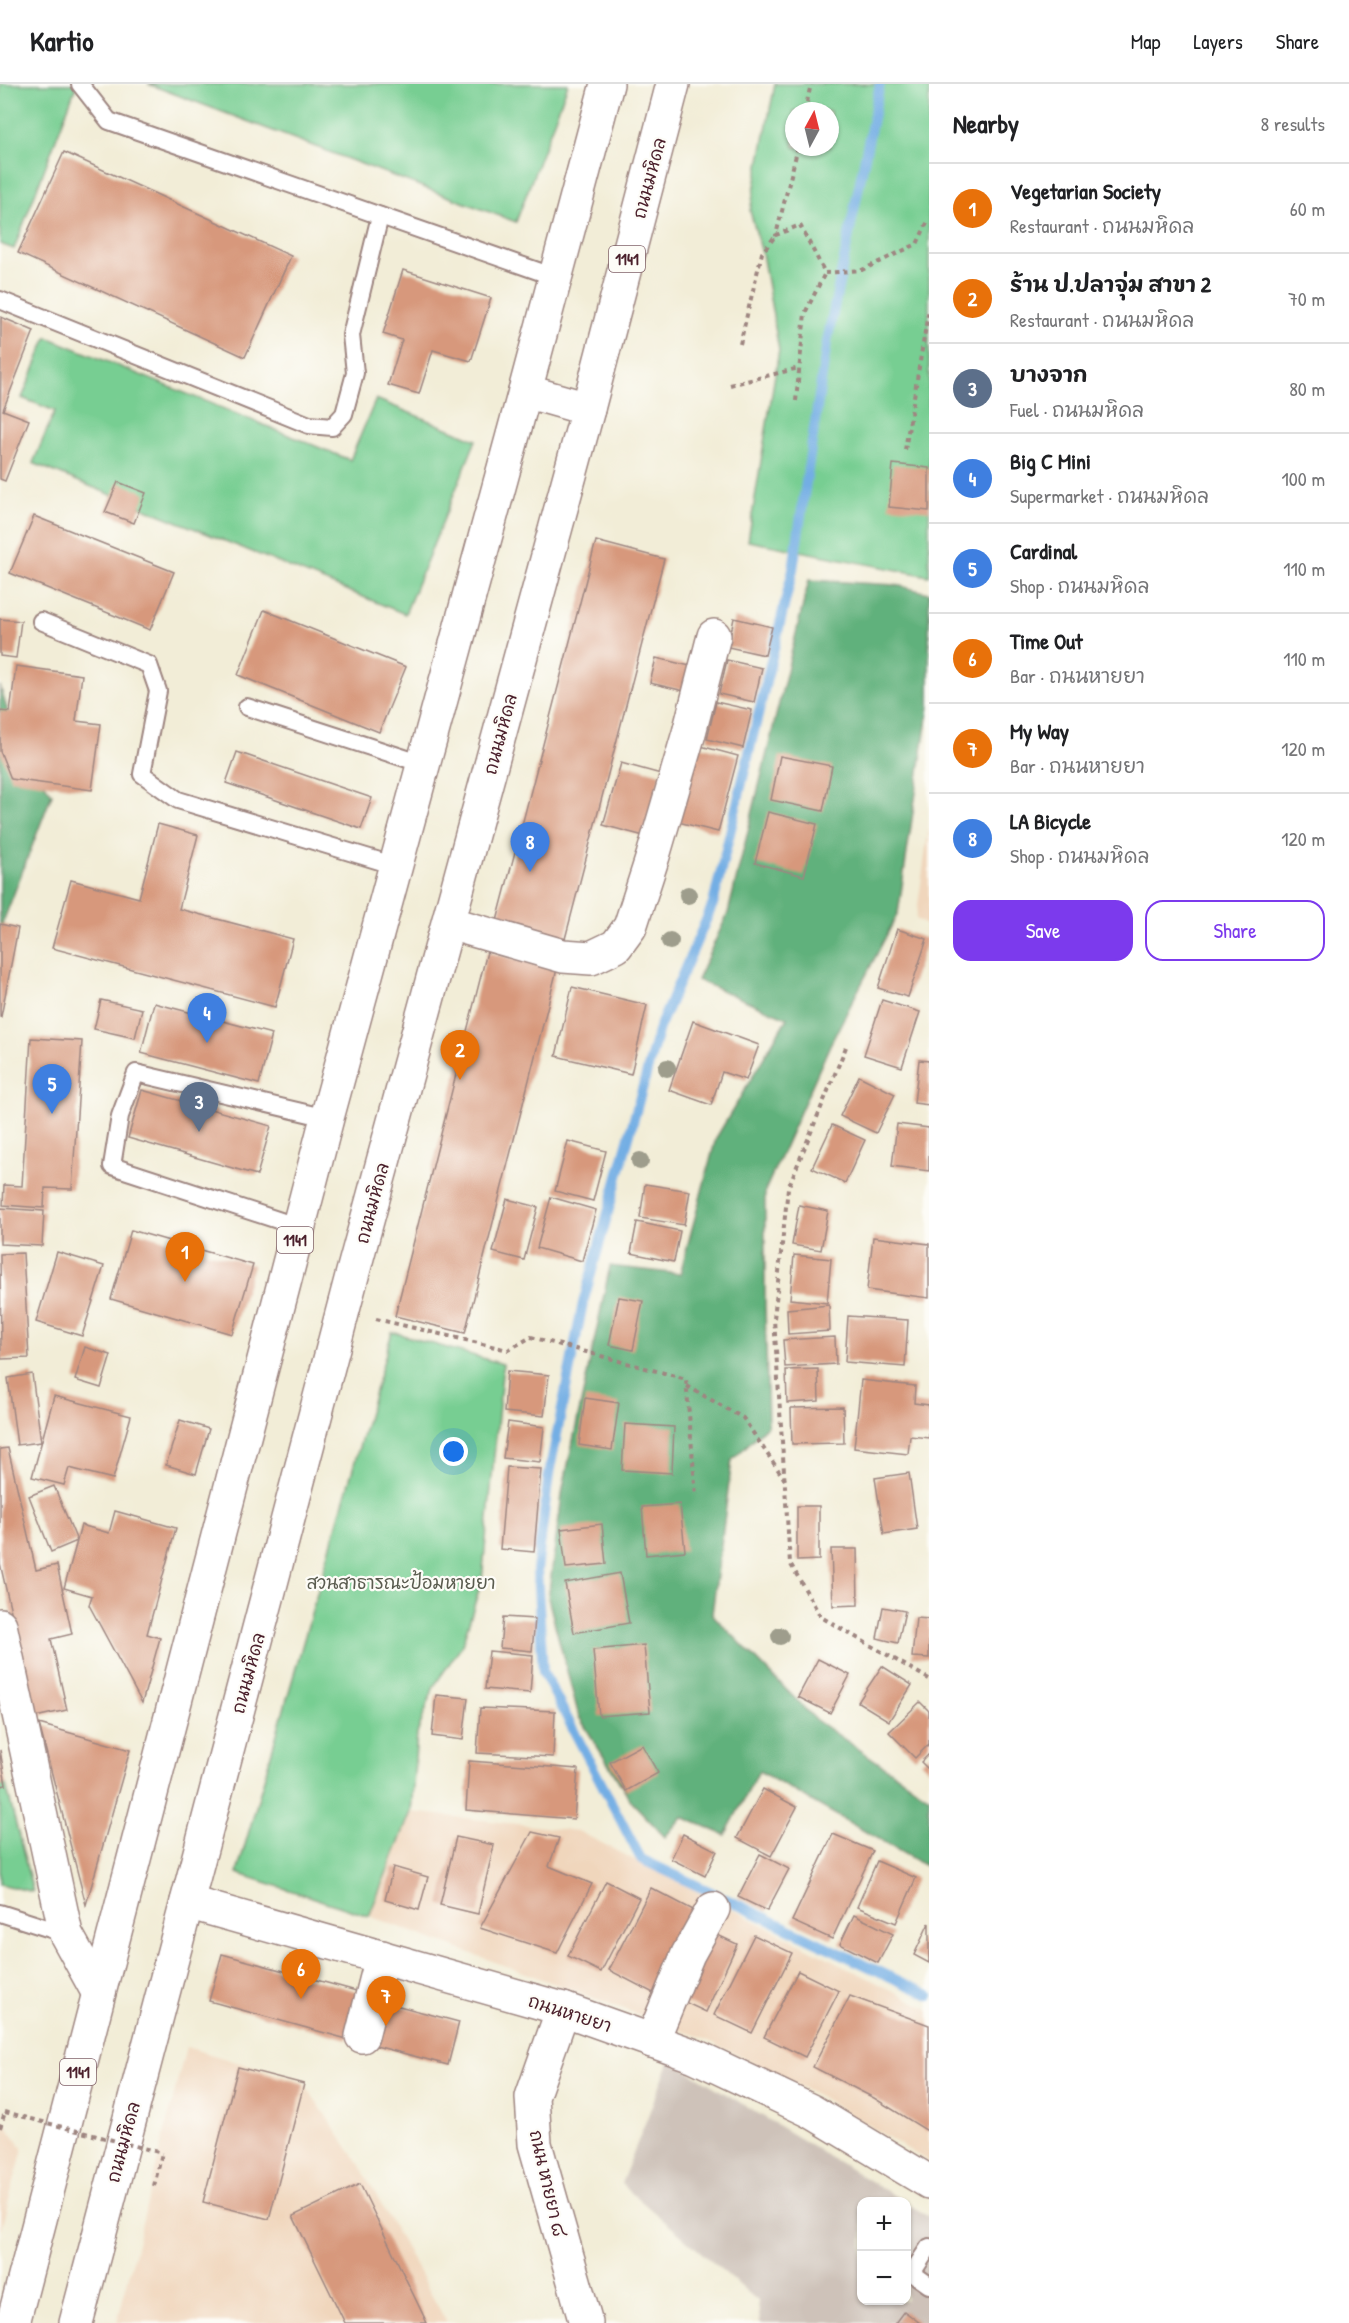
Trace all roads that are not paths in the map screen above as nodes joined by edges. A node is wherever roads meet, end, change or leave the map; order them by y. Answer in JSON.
{"nodes":[{"id":1,"x":80,"y":84,"type":"edge"},
{"id":2,"x":607,"y":84,"type":"edge"},
{"id":3,"x":673,"y":84,"type":"edge"},
{"id":4,"x":380,"y":216,"type":"junction"},
{"id":5,"x":555,"y":277,"type":"junction"},
{"id":6,"x":0,"y":300,"type":"edge"},
{"id":7,"x":525,"y":391,"type":"junction"},
{"id":8,"x":588,"y":409,"type":"junction"},
{"id":9,"x":41,"y":621,"type":"dead end"},
{"id":10,"x":714,"y":636,"type":"dead end"},
{"id":11,"x":247,"y":707,"type":"dead end"},
{"id":12,"x":423,"y":764,"type":"junction"},
{"id":13,"x":396,"y":866,"type":"junction"},
{"id":14,"x":449,"y":923,"type":"junction"},
{"id":15,"x":327,"y":1118,"type":"junction"},
{"id":16,"x":299,"y":1227,"type":"junction"},
{"id":17,"x":0,"y":1624,"type":"edge"},
{"id":18,"x":187,"y":1902,"type":"junction"},
{"id":19,"x":712,"y":1909,"type":"dead end"},
{"id":20,"x":0,"y":1914,"type":"edge"},
{"id":21,"x":66,"y":1934,"type":"junction"},
{"id":22,"x":382,"y":1957,"type":"junction"},
{"id":23,"x":98,"y":1992,"type":"junction"},
{"id":24,"x":563,"y":2009,"type":"junction"},
{"id":25,"x":362,"y":2036,"type":"dead end"},
{"id":26,"x":652,"y":2041,"type":"junction"},
{"id":27,"x":929,"y":2182,"type":"edge"},
{"id":28,"x":929,"y":2247,"type":"edge"},
{"id":29,"x":929,"y":2286,"type":"edge"},
{"id":30,"x":13,"y":2323,"type":"edge"},
{"id":31,"x":76,"y":2323,"type":"edge"},
{"id":32,"x":586,"y":2323,"type":"edge"}],
"edges":[{"from":1,"to":4,"type":"lane"},
{"from":2,"to":5,"type":"main road","number":"1141"},
{"from":3,"to":8,"type":"main road","name":"ถนนมหิดล","number":"1141"},
{"from":4,"to":5,"type":"lane"},
{"from":4,"to":6,"type":"lane"},
{"from":5,"to":7,"type":"main road","number":"1141"},
{"from":7,"to":8,"type":"main road"},
{"from":7,"to":12,"type":"main road","number":"1141"},
{"from":8,"to":14,"type":"main road","name":"ถนนมหิดล","number":"1141"},
{"from":9,"to":13,"type":"lane"},
{"from":10,"to":14,"type":"main road"},
{"from":11,"to":12,"type":"lane"},
{"from":12,"to":13,"type":"main road","number":"1141"},
{"from":13,"to":15,"type":"main road","number":"1141"},
{"from":14,"to":18,"type":"main road","name":"ถนนมหิดล","number":"1141"},
{"from":15,"to":16,"type":"main road","number":"1141"},
{"from":15,"to":16,"type":"lane"},
{"from":16,"to":23,"type":"main road","number":"1141"},
{"from":17,"to":21,"type":"main road"},
{"from":18,"to":22,"type":"main road","name":"ถนนหายยา"},
{"from":18,"to":31,"type":"main road","name":"ถนนมหิดล","number":"1141"},
{"from":19,"to":26,"type":"main road"},
{"from":20,"to":21,"type":"lane"},
{"from":21,"to":23,"type":"main road"},
{"from":22,"to":24,"type":"main road","name":"ถนนหายยา"},
{"from":22,"to":25,"type":"main road"},
{"from":23,"to":30,"type":"main road","number":"1141"},
{"from":24,"to":26,"type":"main road","name":"ถนนหายยา"},
{"from":24,"to":32,"type":"main road","name":"ถนน หายยา ๘"},
{"from":26,"to":27,"type":"main road","name":"ถนนหายยา"},
{"from":28,"to":29,"type":"lane"}]}
